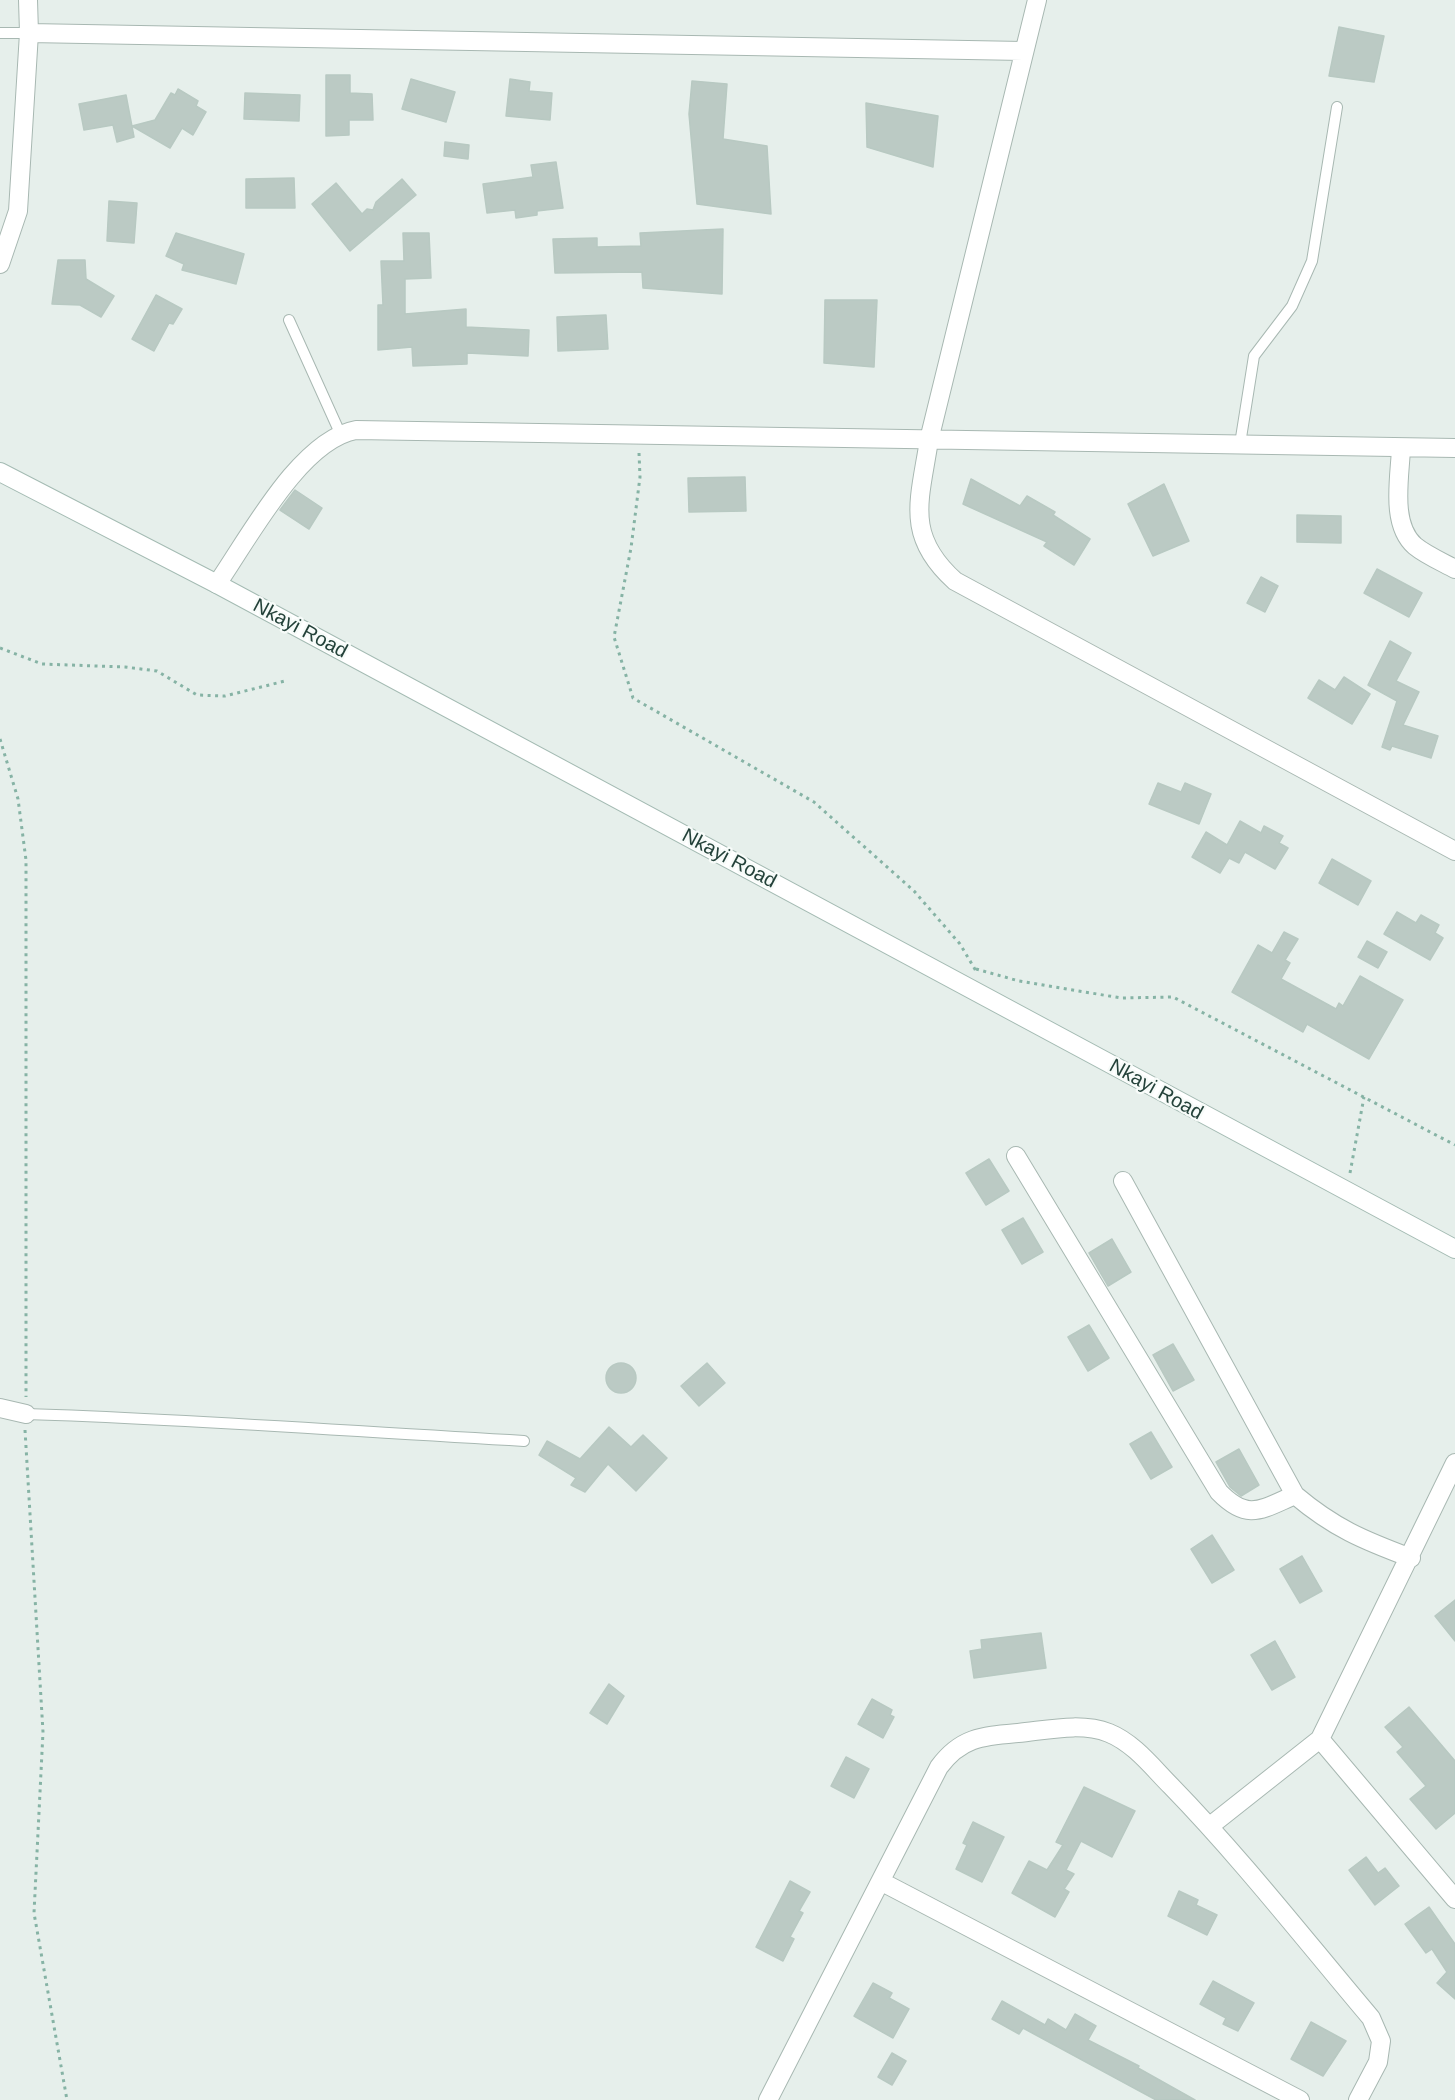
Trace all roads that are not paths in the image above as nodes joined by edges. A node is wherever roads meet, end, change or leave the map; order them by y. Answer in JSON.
{"nodes":[{"id":1,"x":28,"y":0,"type":"edge"},
{"id":2,"x":1037,"y":0,"type":"edge"},
{"id":3,"x":0,"y":33,"type":"edge"},
{"id":4,"x":28,"y":33,"type":"junction"},
{"id":5,"x":1023,"y":51,"type":"junction"},
{"id":6,"x":1337,"y":107,"type":"dead end"},
{"id":7,"x":0,"y":264,"type":"edge"},
{"id":8,"x":289,"y":320,"type":"dead end"},
{"id":9,"x":340,"y":433,"type":"junction"},
{"id":10,"x":929,"y":440,"type":"junction"},
{"id":11,"x":1240,"y":444,"type":"junction"},
{"id":12,"x":1401,"y":448,"type":"junction"},
{"id":13,"x":1455,"y":448,"type":"edge"},
{"id":14,"x":0,"y":472,"type":"edge"},
{"id":15,"x":1455,"y":569,"type":"edge"},
{"id":16,"x":217,"y":584,"type":"junction"},
{"id":17,"x":1455,"y":851,"type":"edge"},
{"id":18,"x":1016,"y":1156,"type":"dead end"},
{"id":19,"x":1123,"y":1181,"type":"dead end"},
{"id":20,"x":1455,"y":1249,"type":"edge"},
{"id":21,"x":0,"y":1408,"type":"edge"},
{"id":22,"x":26,"y":1414,"type":"joint"},
{"id":23,"x":524,"y":1441,"type":"dead end"},
{"id":24,"x":1455,"y":1463,"type":"edge"},
{"id":25,"x":1295,"y":1495,"type":"junction"},
{"id":26,"x":1411,"y":1558,"type":"junction"},
{"id":27,"x":1320,"y":1739,"type":"junction"},
{"id":28,"x":1210,"y":1826,"type":"junction"},
{"id":29,"x":882,"y":1882,"type":"junction"},
{"id":30,"x":1455,"y":1899,"type":"edge"},
{"id":31,"x":768,"y":2100,"type":"edge"},
{"id":32,"x":1300,"y":2100,"type":"edge"},
{"id":33,"x":1358,"y":2100,"type":"edge"}],
"edges":[{"from":1,"to":4,"type":"street"},
{"from":2,"to":5,"type":"street"},
{"from":3,"to":4,"type":"lane"},
{"from":4,"to":5,"type":"street"},
{"from":4,"to":7,"type":"street"},
{"from":5,"to":10,"type":"street"},
{"from":6,"to":11,"type":"lane"},
{"from":8,"to":9,"type":"lane"},
{"from":9,"to":10,"type":"street"},
{"from":9,"to":16,"type":"street"},
{"from":10,"to":11,"type":"street"},
{"from":10,"to":17,"type":"street"},
{"from":11,"to":12,"type":"street"},
{"from":12,"to":13,"type":"street"},
{"from":12,"to":15,"type":"street"},
{"from":14,"to":16,"type":"street","name":"Nkayi Road"},
{"from":16,"to":20,"type":"street","name":"Nkayi Road"},
{"from":18,"to":25,"type":"street"},
{"from":19,"to":25,"type":"street"},
{"from":21,"to":22,"type":"street"},
{"from":22,"to":23,"type":"lane"},
{"from":24,"to":26,"type":"street"},
{"from":25,"to":26,"type":"street"},
{"from":26,"to":27,"type":"street"},
{"from":27,"to":28,"type":"street"},
{"from":27,"to":30,"type":"street"},
{"from":28,"to":29,"type":"street"},
{"from":28,"to":33,"type":"street"},
{"from":29,"to":31,"type":"street"},
{"from":29,"to":32,"type":"street"}]}
